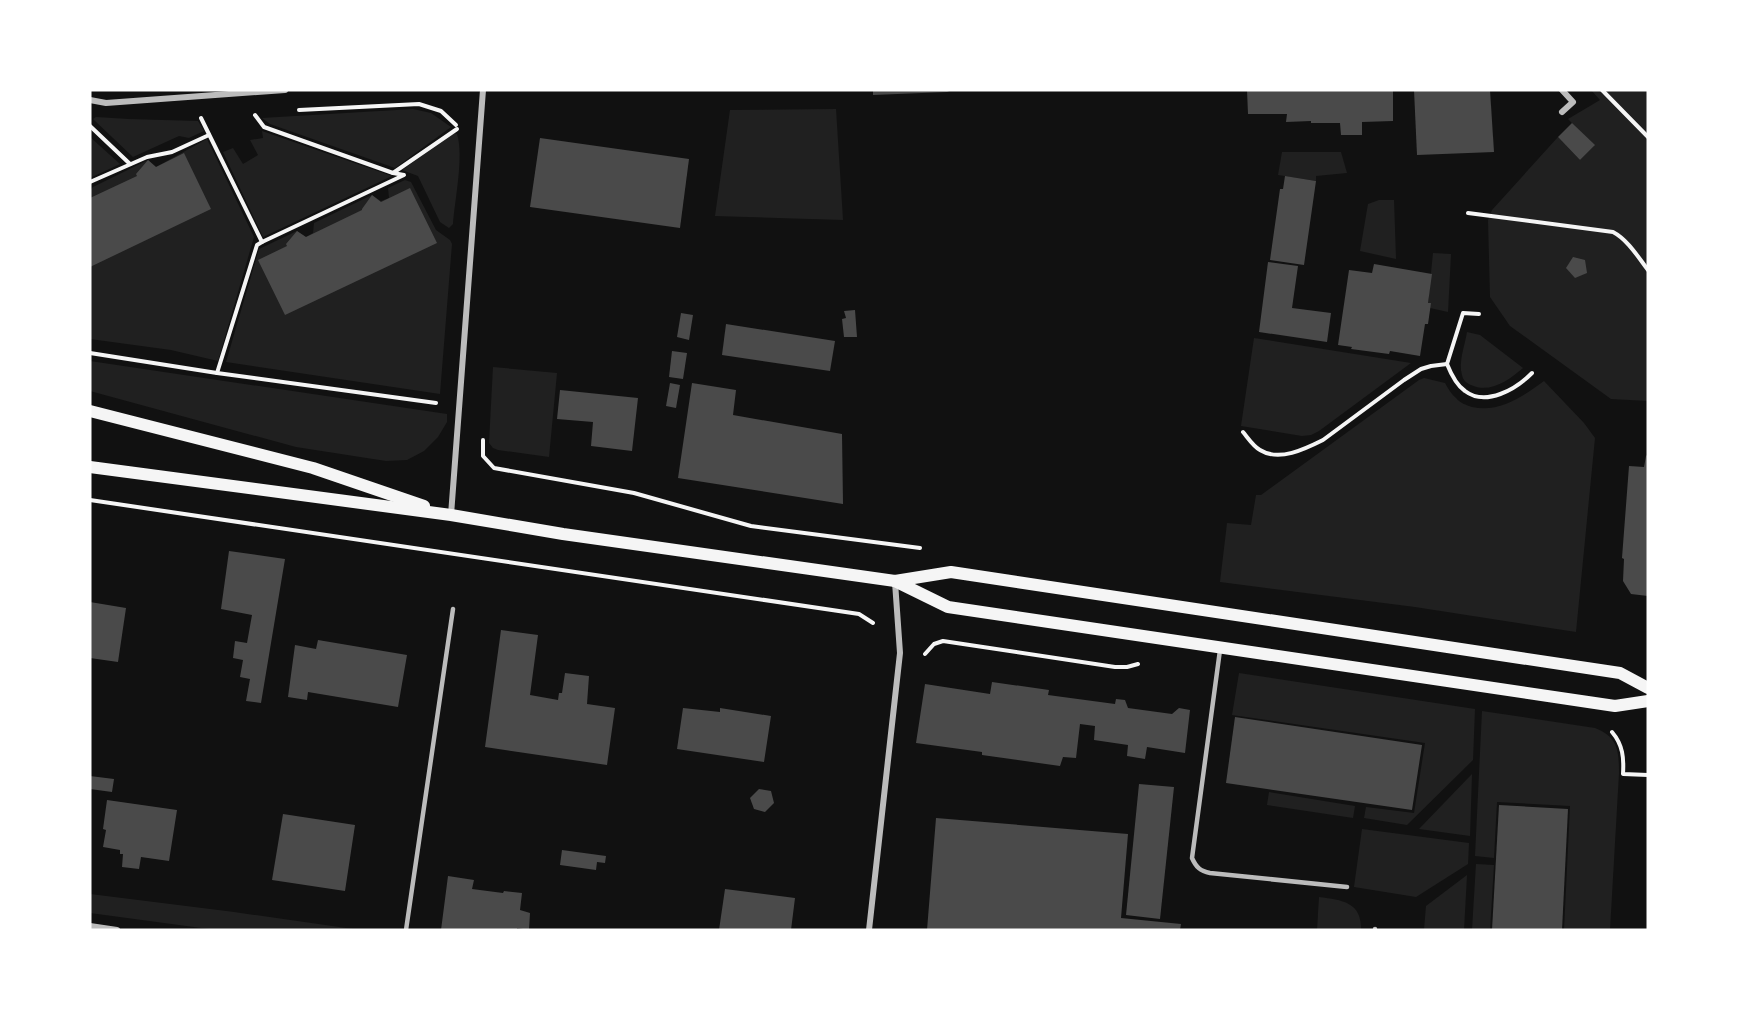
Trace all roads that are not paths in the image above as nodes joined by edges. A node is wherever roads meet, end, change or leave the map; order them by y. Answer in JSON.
{"nodes":[{"id":1,"x":285,"y":90,"type":"edge"},
{"id":2,"x":483,"y":90,"type":"edge"},
{"id":3,"x":1562,"y":90,"type":"edge"},
{"id":4,"x":90,"y":100,"type":"edge"},
{"id":5,"x":1562,"y":112,"type":"dead end"},
{"id":6,"x":90,"y":411,"type":"edge"},
{"id":7,"x":90,"y":466,"type":"edge"},
{"id":8,"x":451,"y":515,"type":"junction"},
{"id":9,"x":895,"y":581,"type":"junction"},
{"id":10,"x":453,"y":609,"type":"dead end"},
{"id":11,"x":1221,"y":647,"type":"junction"},
{"id":12,"x":1648,"y":688,"type":"edge"},
{"id":13,"x":1648,"y":700,"type":"edge"},
{"id":14,"x":1347,"y":887,"type":"dead end"},
{"id":15,"x":90,"y":926,"type":"edge"},
{"id":16,"x":117,"y":930,"type":"edge"},
{"id":17,"x":406,"y":930,"type":"edge"},
{"id":18,"x":869,"y":930,"type":"edge"}],
"edges":[{"from":1,"to":4,"type":"street"},
{"from":2,"to":8,"type":"street"},
{"from":3,"to":5,"type":"street"},
{"from":6,"to":8,"type":"main road"},
{"from":7,"to":8,"type":"main road"},
{"from":8,"to":9,"type":"main road"},
{"from":9,"to":11,"type":"main road"},
{"from":9,"to":12,"type":"main road"},
{"from":9,"to":18,"type":"street"},
{"from":10,"to":17,"type":"lane"},
{"from":11,"to":13,"type":"main road"},
{"from":11,"to":14,"type":"lane"},
{"from":15,"to":16,"type":"street"}]}
